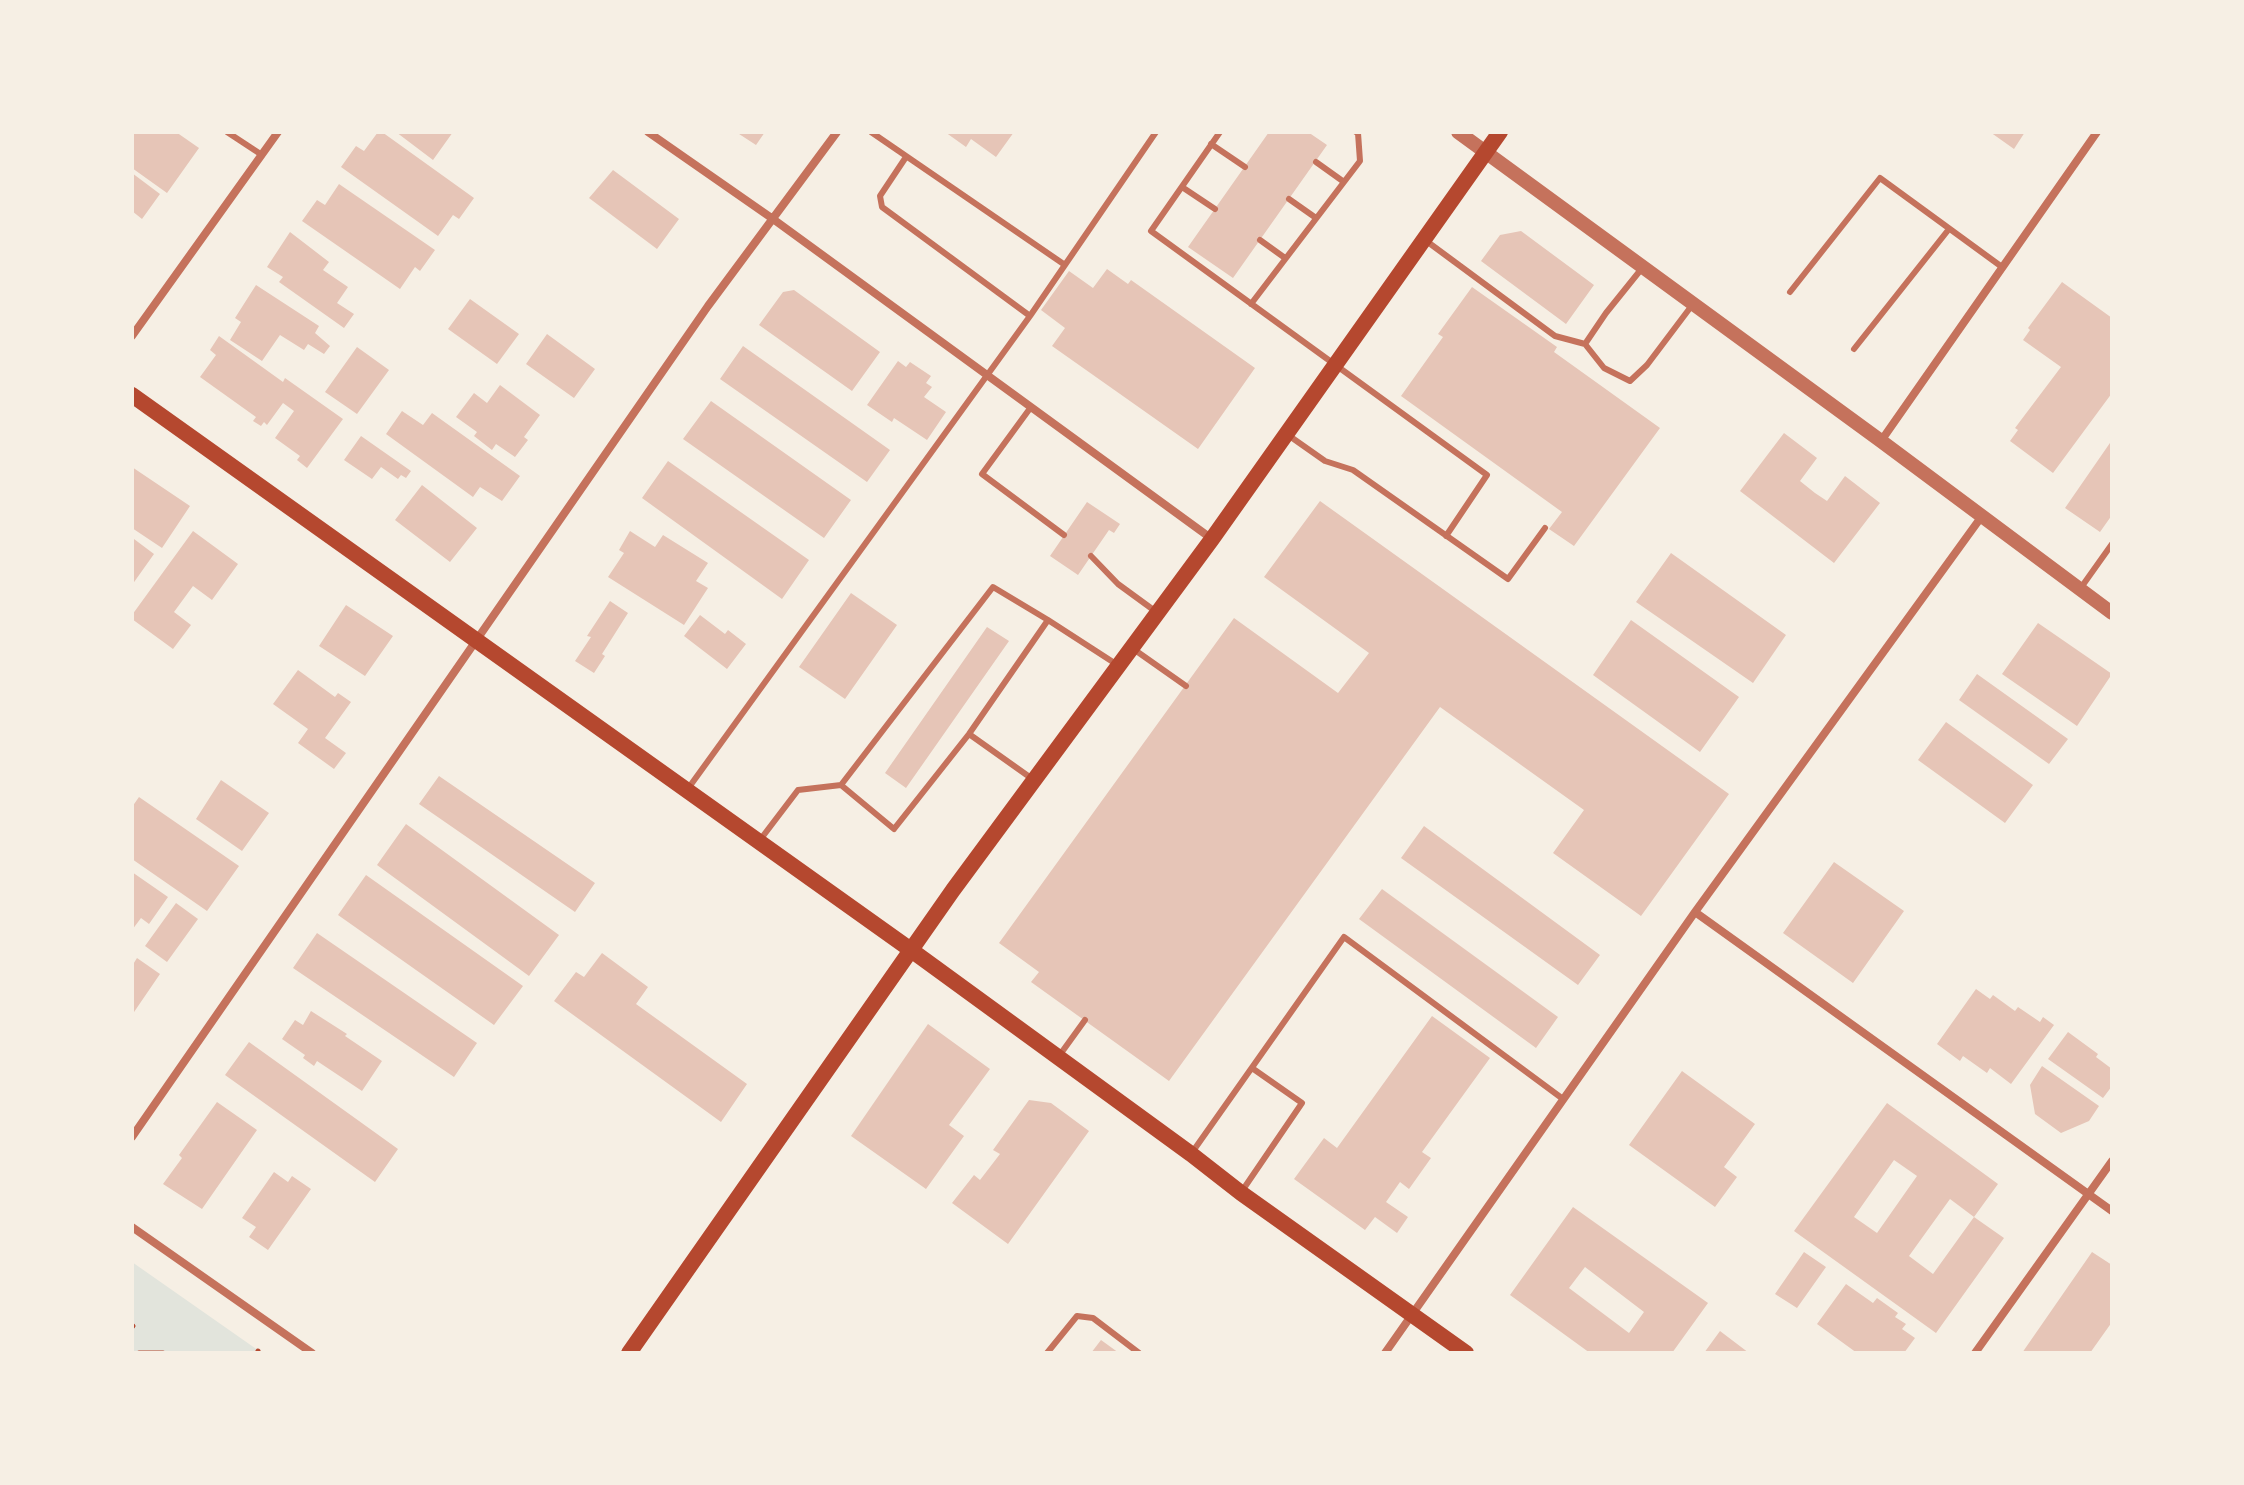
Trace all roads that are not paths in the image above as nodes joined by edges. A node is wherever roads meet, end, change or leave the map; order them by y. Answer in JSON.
{"nodes":[{"id":1,"x":227,"y":132,"type":"edge"},
{"id":2,"x":278,"y":132,"type":"edge"},
{"id":3,"x":648,"y":132,"type":"edge"},
{"id":4,"x":837,"y":132,"type":"edge"},
{"id":5,"x":871,"y":132,"type":"edge"},
{"id":6,"x":1156,"y":132,"type":"edge"},
{"id":7,"x":1220,"y":132,"type":"edge"},
{"id":8,"x":1356,"y":132,"type":"edge"},
{"id":9,"x":1458,"y":132,"type":"edge"},
{"id":10,"x":1500,"y":132,"type":"edge"},
{"id":11,"x":2097,"y":132,"type":"edge"},
{"id":12,"x":1211,"y":144,"type":"junction"},
{"id":13,"x":1486,"y":153,"type":"junction"},
{"id":14,"x":262,"y":155,"type":"junction"},
{"id":15,"x":906,"y":157,"type":"junction"},
{"id":16,"x":1316,"y":162,"type":"dead end"},
{"id":17,"x":1245,"y":167,"type":"dead end"},
{"id":18,"x":1344,"y":182,"type":"junction"},
{"id":19,"x":1182,"y":187,"type":"junction"},
{"id":20,"x":1289,"y":199,"type":"dead end"},
{"id":21,"x":1215,"y":209,"type":"dead end"},
{"id":22,"x":1316,"y":218,"type":"junction"},
{"id":23,"x":773,"y":219,"type":"junction"},
{"id":24,"x":1949,"y":229,"type":"junction"},
{"id":25,"x":1424,"y":239,"type":"junction"},
{"id":26,"x":1260,"y":240,"type":"dead end"},
{"id":27,"x":1285,"y":258,"type":"junction"},
{"id":28,"x":1065,"y":265,"type":"junction"},
{"id":29,"x":1643,"y":267,"type":"junction"},
{"id":30,"x":2002,"y":267,"type":"junction"},
{"id":31,"x":1790,"y":292,"type":"dead end"},
{"id":32,"x":1693,"y":303,"type":"junction"},
{"id":33,"x":1251,"y":304,"type":"junction"},
{"id":34,"x":1030,"y":316,"type":"junction"},
{"id":35,"x":132,"y":336,"type":"edge"},
{"id":36,"x":1585,"y":344,"type":"junction"},
{"id":37,"x":1854,"y":349,"type":"dead end"},
{"id":38,"x":1335,"y":366,"type":"junction"},
{"id":39,"x":987,"y":376,"type":"junction"},
{"id":40,"x":132,"y":395,"type":"edge"},
{"id":41,"x":1031,"y":407,"type":"junction"},
{"id":42,"x":1286,"y":434,"type":"junction"},
{"id":43,"x":1881,"y":441,"type":"junction"},
{"id":44,"x":1982,"y":516,"type":"junction"},
{"id":45,"x":1545,"y":528,"type":"dead end"},
{"id":46,"x":1064,"y":535,"type":"dead end"},
{"id":47,"x":1446,"y":536,"type":"junction"},
{"id":48,"x":1212,"y":539,"type":"junction"},
{"id":49,"x":2112,"y":544,"type":"edge"},
{"id":50,"x":1091,"y":556,"type":"dead end"},
{"id":51,"x":2080,"y":589,"type":"junction"},
{"id":52,"x":1157,"y":613,"type":"junction"},
{"id":53,"x":2112,"y":613,"type":"edge"},
{"id":54,"x":1048,"y":620,"type":"junction"},
{"id":55,"x":476,"y":640,"type":"junction"},
{"id":56,"x":1132,"y":648,"type":"junction"},
{"id":57,"x":1119,"y":666,"type":"junction"},
{"id":58,"x":1186,"y":686,"type":"dead end"},
{"id":59,"x":969,"y":734,"type":"junction"},
{"id":60,"x":1034,"y":780,"type":"junction"},
{"id":61,"x":841,"y":785,"type":"junction"},
{"id":62,"x":686,"y":791,"type":"junction"},
{"id":63,"x":758,"y":843,"type":"junction"},
{"id":64,"x":1695,"y":912,"type":"junction"},
{"id":65,"x":911,"y":950,"type":"junction"},
{"id":66,"x":1085,"y":1020,"type":"dead end"},
{"id":67,"x":1058,"y":1057,"type":"junction"},
{"id":68,"x":1252,"y":1068,"type":"junction"},
{"id":69,"x":1563,"y":1099,"type":"junction"},
{"id":70,"x":132,"y":1137,"type":"edge"},
{"id":71,"x":1191,"y":1154,"type":"junction"},
{"id":72,"x":2112,"y":1161,"type":"edge"},
{"id":73,"x":1241,"y":1193,"type":"junction"},
{"id":74,"x":2088,"y":1194,"type":"junction"},
{"id":75,"x":2112,"y":1211,"type":"edge"},
{"id":76,"x":132,"y":1227,"type":"edge"},
{"id":77,"x":1412,"y":1314,"type":"junction"},
{"id":78,"x":312,"y":1353,"type":"edge"},
{"id":79,"x":629,"y":1353,"type":"edge"},
{"id":80,"x":1047,"y":1353,"type":"edge"},
{"id":81,"x":1139,"y":1353,"type":"edge"},
{"id":82,"x":1385,"y":1353,"type":"edge"},
{"id":83,"x":1466,"y":1353,"type":"edge"},
{"id":84,"x":1975,"y":1353,"type":"edge"}],
"edges":[{"from":1,"to":14,"type":"lane"},
{"from":2,"to":14,"type":"street"},
{"from":3,"to":23,"type":"street"},
{"from":4,"to":23,"type":"street"},
{"from":5,"to":15,"type":"lane"},
{"from":6,"to":28,"type":"lane"},
{"from":7,"to":12,"type":"lane"},
{"from":8,"to":18,"type":"lane"},
{"from":9,"to":13,"type":"street"},
{"from":10,"to":13,"type":"main road"},
{"from":11,"to":30,"type":"street"},
{"from":12,"to":17,"type":"lane"},
{"from":12,"to":19,"type":"lane"},
{"from":13,"to":25,"type":"main road"},
{"from":13,"to":29,"type":"street"},
{"from":14,"to":35,"type":"street"},
{"from":15,"to":28,"type":"lane"},
{"from":15,"to":34,"type":"lane"},
{"from":16,"to":18,"type":"lane"},
{"from":18,"to":22,"type":"lane"},
{"from":19,"to":21,"type":"lane"},
{"from":19,"to":33,"type":"lane"},
{"from":20,"to":22,"type":"lane"},
{"from":22,"to":27,"type":"lane"},
{"from":23,"to":39,"type":"street"},
{"from":23,"to":55,"type":"street"},
{"from":24,"to":30,"type":"lane"},
{"from":24,"to":31,"type":"lane"},
{"from":24,"to":37,"type":"lane"},
{"from":25,"to":36,"type":"lane"},
{"from":25,"to":38,"type":"main road"},
{"from":26,"to":27,"type":"lane"},
{"from":27,"to":33,"type":"lane"},
{"from":28,"to":34,"type":"lane"},
{"from":29,"to":32,"type":"street"},
{"from":29,"to":36,"type":"lane"},
{"from":30,"to":43,"type":"street"},
{"from":32,"to":36,"type":"lane"},
{"from":32,"to":43,"type":"street"},
{"from":33,"to":38,"type":"lane"},
{"from":34,"to":39,"type":"lane"},
{"from":38,"to":42,"type":"main road"},
{"from":38,"to":47,"type":"lane"},
{"from":39,"to":41,"type":"street"},
{"from":39,"to":62,"type":"lane"},
{"from":40,"to":55,"type":"main road"},
{"from":41,"to":46,"type":"lane"},
{"from":41,"to":48,"type":"street"},
{"from":42,"to":47,"type":"lane"},
{"from":42,"to":48,"type":"main road"},
{"from":43,"to":44,"type":"street"},
{"from":44,"to":51,"type":"street"},
{"from":44,"to":64,"type":"street"},
{"from":45,"to":47,"type":"lane"},
{"from":48,"to":52,"type":"main road"},
{"from":49,"to":51,"type":"lane"},
{"from":50,"to":52,"type":"lane"},
{"from":51,"to":53,"type":"street"},
{"from":52,"to":56,"type":"main road"},
{"from":54,"to":57,"type":"lane"},
{"from":54,"to":59,"type":"lane"},
{"from":54,"to":61,"type":"lane"},
{"from":55,"to":62,"type":"main road"},
{"from":55,"to":70,"type":"street"},
{"from":56,"to":57,"type":"main road"},
{"from":56,"to":58,"type":"lane"},
{"from":57,"to":60,"type":"main road"},
{"from":59,"to":60,"type":"lane"},
{"from":59,"to":61,"type":"lane"},
{"from":60,"to":65,"type":"main road"},
{"from":61,"to":63,"type":"lane"},
{"from":62,"to":63,"type":"main road"},
{"from":63,"to":65,"type":"main road"},
{"from":64,"to":69,"type":"street"},
{"from":64,"to":74,"type":"street"},
{"from":65,"to":67,"type":"main road"},
{"from":65,"to":79,"type":"main road"},
{"from":66,"to":67,"type":"lane"},
{"from":67,"to":71,"type":"main road"},
{"from":68,"to":69,"type":"lane"},
{"from":68,"to":71,"type":"lane"},
{"from":68,"to":73,"type":"lane"},
{"from":69,"to":77,"type":"street"},
{"from":71,"to":73,"type":"main road"},
{"from":72,"to":74,"type":"street"},
{"from":73,"to":77,"type":"main road"},
{"from":74,"to":75,"type":"street"},
{"from":74,"to":84,"type":"street"},
{"from":76,"to":78,"type":"street"},
{"from":77,"to":82,"type":"street"},
{"from":77,"to":83,"type":"main road"},
{"from":80,"to":81,"type":"lane"}]}
